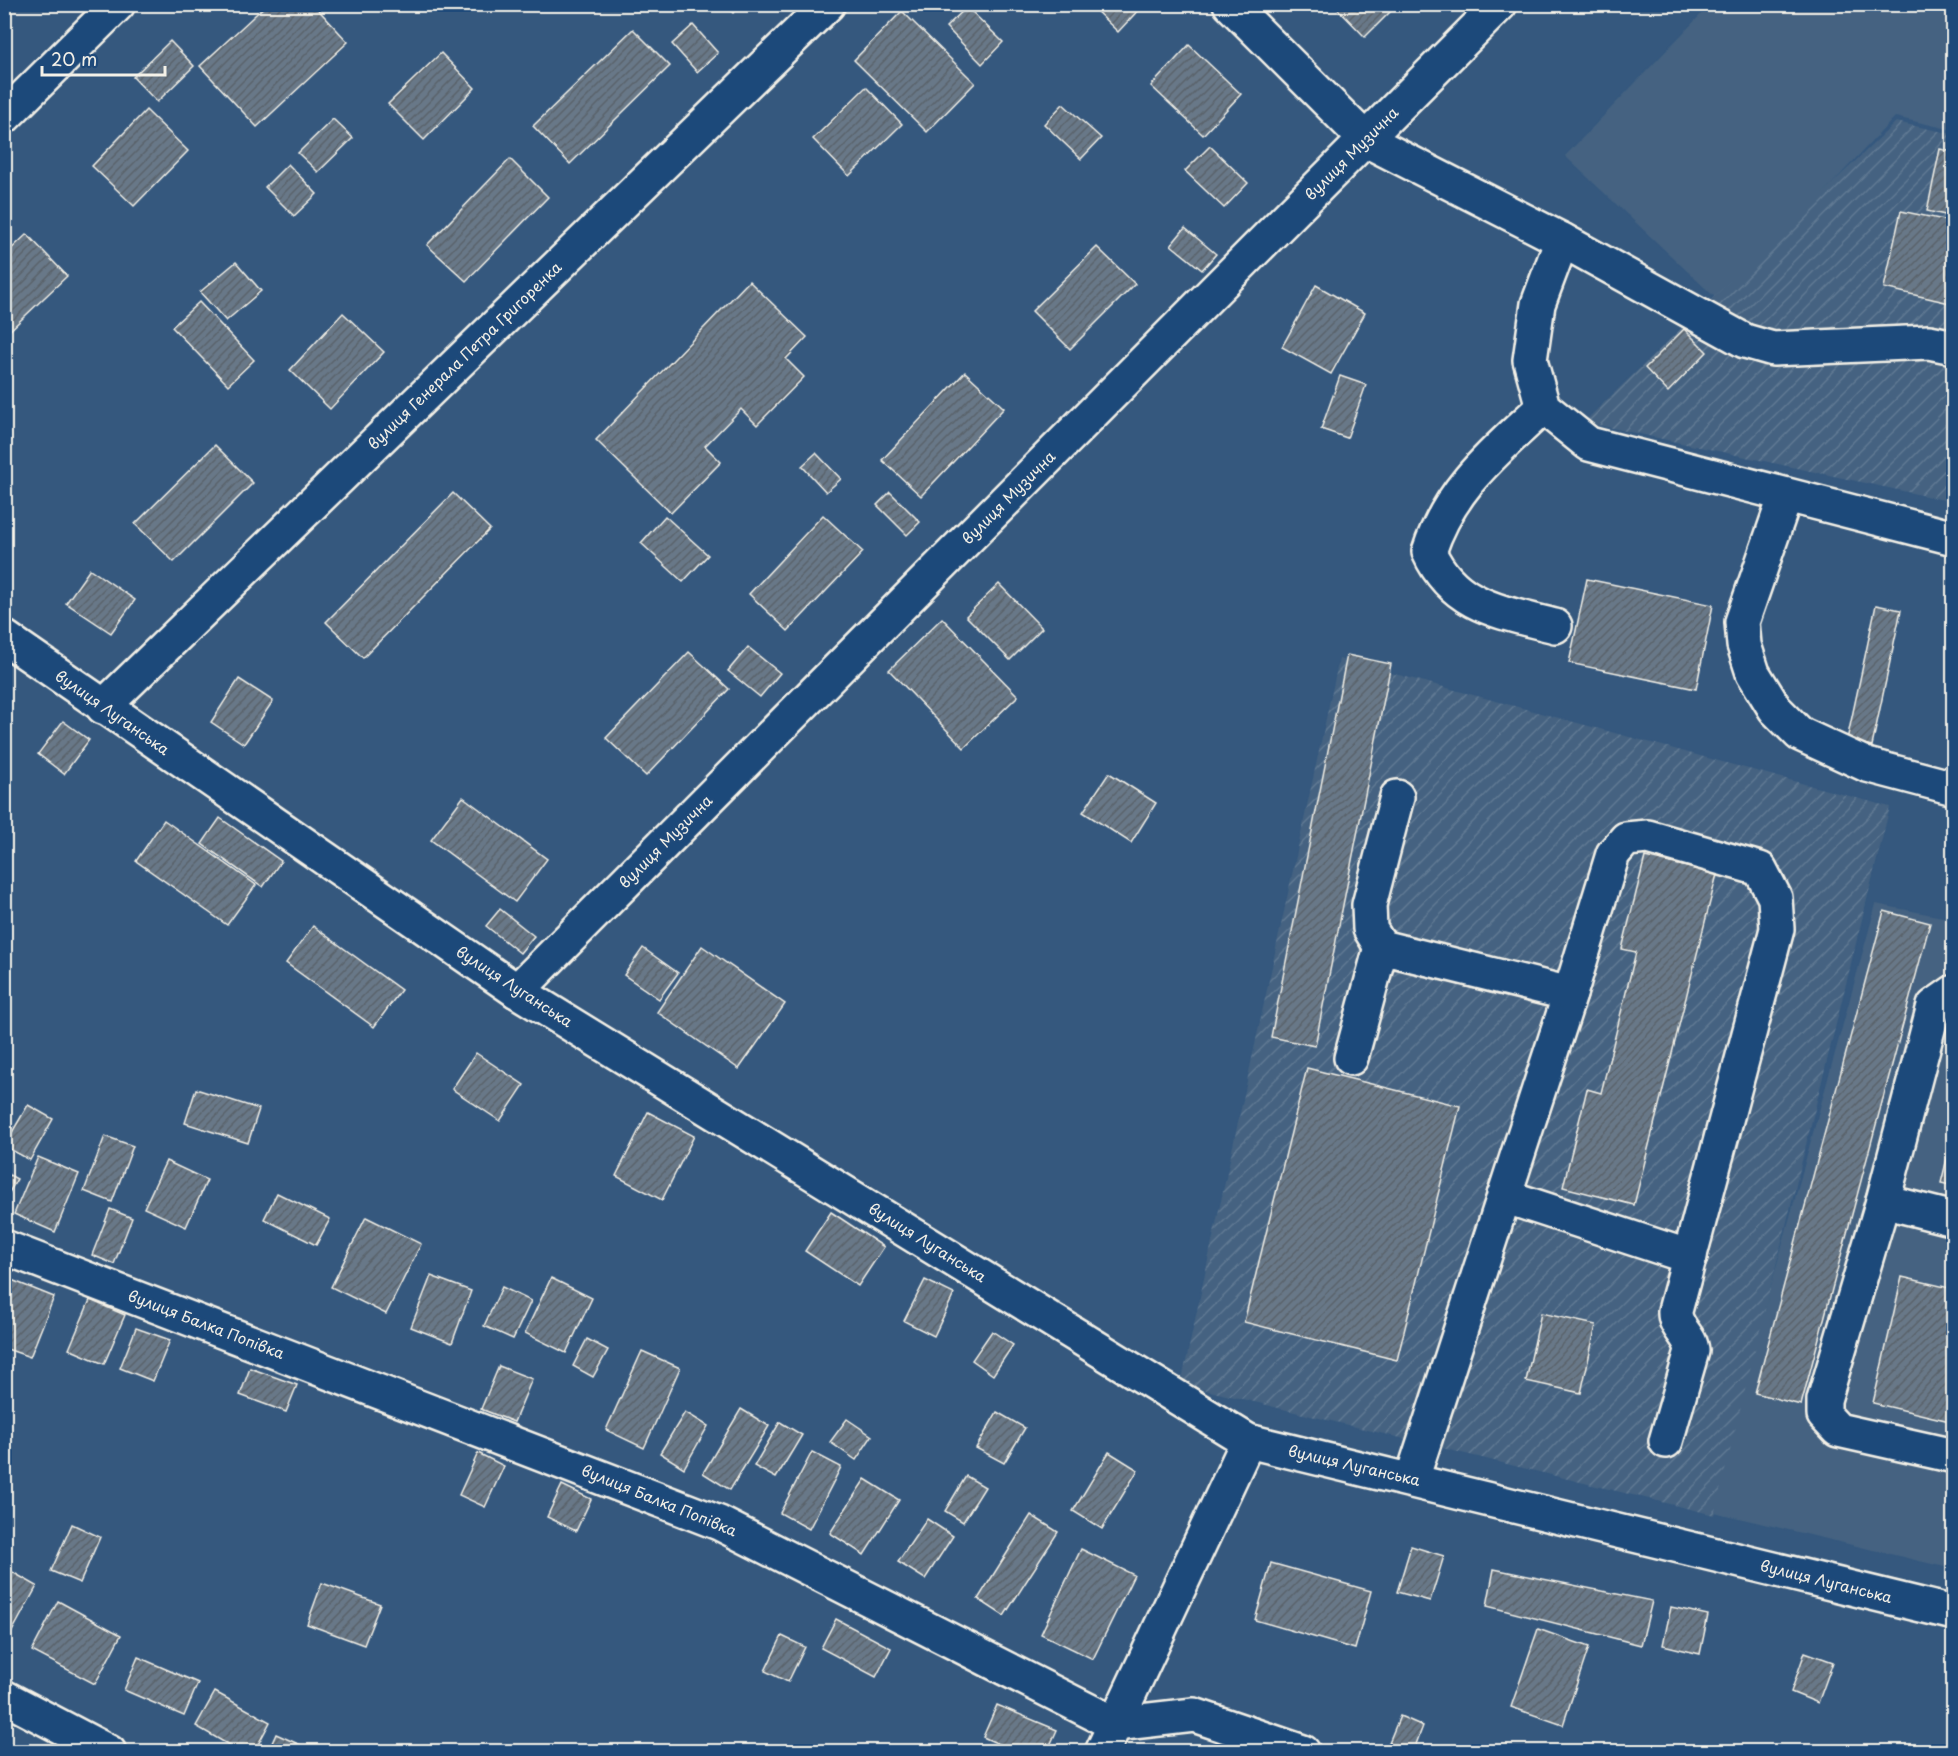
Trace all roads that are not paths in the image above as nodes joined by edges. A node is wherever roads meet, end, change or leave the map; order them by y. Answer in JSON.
{"nodes":[{"id":1,"x":118,"y":4,"type":"edge"},
{"id":2,"x":828,"y":4,"type":"edge"},
{"id":3,"x":1230,"y":4,"type":"edge"},
{"id":4,"x":1500,"y":4,"type":"edge"},
{"id":5,"x":4,"y":117,"type":"edge"},
{"id":6,"x":1366,"y":140,"type":"junction"},
{"id":7,"x":1562,"y":240,"type":"junction"},
{"id":8,"x":1953,"y":347,"type":"edge"},
{"id":9,"x":1543,"y":406,"type":"junction"},
{"id":10,"x":1786,"y":495,"type":"junction"},
{"id":11,"x":1953,"y":538,"type":"edge"},
{"id":12,"x":1555,"y":626,"type":"dead end"},
{"id":13,"x":4,"y":637,"type":"edge"},
{"id":14,"x":103,"y":707,"type":"junction"},
{"id":15,"x":1953,"y":788,"type":"edge"},
{"id":16,"x":1397,"y":797,"type":"dead end"},
{"id":17,"x":1381,"y":947,"type":"junction"},
{"id":18,"x":517,"y":991,"type":"junction"},
{"id":19,"x":1953,"y":992,"type":"edge"},
{"id":20,"x":1570,"y":994,"type":"junction"},
{"id":21,"x":1351,"y":1058,"type":"dead end"},
{"id":22,"x":1504,"y":1196,"type":"junction"},
{"id":23,"x":1883,"y":1201,"type":"junction"},
{"id":24,"x":1953,"y":1219,"type":"edge"},
{"id":25,"x":4,"y":1247,"type":"edge"},
{"id":26,"x":1690,"y":1257,"type":"junction"},
{"id":27,"x":1248,"y":1441,"type":"junction"},
{"id":28,"x":1666,"y":1441,"type":"dead end"},
{"id":29,"x":1953,"y":1456,"type":"edge"},
{"id":30,"x":1412,"y":1479,"type":"junction"},
{"id":31,"x":1953,"y":1613,"type":"edge"},
{"id":32,"x":4,"y":1697,"type":"edge"},
{"id":33,"x":1109,"y":1738,"type":"edge"},
{"id":34,"x":109,"y":1752,"type":"edge"},
{"id":35,"x":1303,"y":1752,"type":"edge"}],
"edges":[{"from":1,"to":5,"type":"street"},
{"from":2,"to":14,"type":"street","name":"вулиця Генерала Петра Григоренка"},
{"from":3,"to":6,"type":"street"},
{"from":4,"to":6,"type":"street","name":"вулиця Музична"},
{"from":6,"to":7,"type":"street"},
{"from":6,"to":18,"type":"street","name":"вулиця Музична"},
{"from":7,"to":8,"type":"street"},
{"from":7,"to":9,"type":"street"},
{"from":9,"to":10,"type":"street"},
{"from":9,"to":12,"type":"street"},
{"from":10,"to":11,"type":"street"},
{"from":10,"to":15,"type":"street"},
{"from":13,"to":14,"type":"street","name":"вулиця Луганська"},
{"from":14,"to":18,"type":"street","name":"вулиця Луганська"},
{"from":16,"to":17,"type":"street"},
{"from":17,"to":20,"type":"street"},
{"from":17,"to":21,"type":"street"},
{"from":18,"to":27,"type":"street","name":"вулиця Луганська"},
{"from":19,"to":23,"type":"street"},
{"from":20,"to":22,"type":"street"},
{"from":20,"to":26,"type":"street"},
{"from":22,"to":26,"type":"street"},
{"from":22,"to":30,"type":"street"},
{"from":23,"to":24,"type":"street"},
{"from":23,"to":29,"type":"street"},
{"from":25,"to":33,"type":"street","name":"вулиця Балка Попівка"},
{"from":26,"to":28,"type":"street"},
{"from":27,"to":30,"type":"street","name":"вулиця Луганська"},
{"from":27,"to":33,"type":"street"},
{"from":30,"to":31,"type":"street","name":"вулиця Луганська"},
{"from":32,"to":34,"type":"street"},
{"from":33,"to":35,"type":"street"}]}
